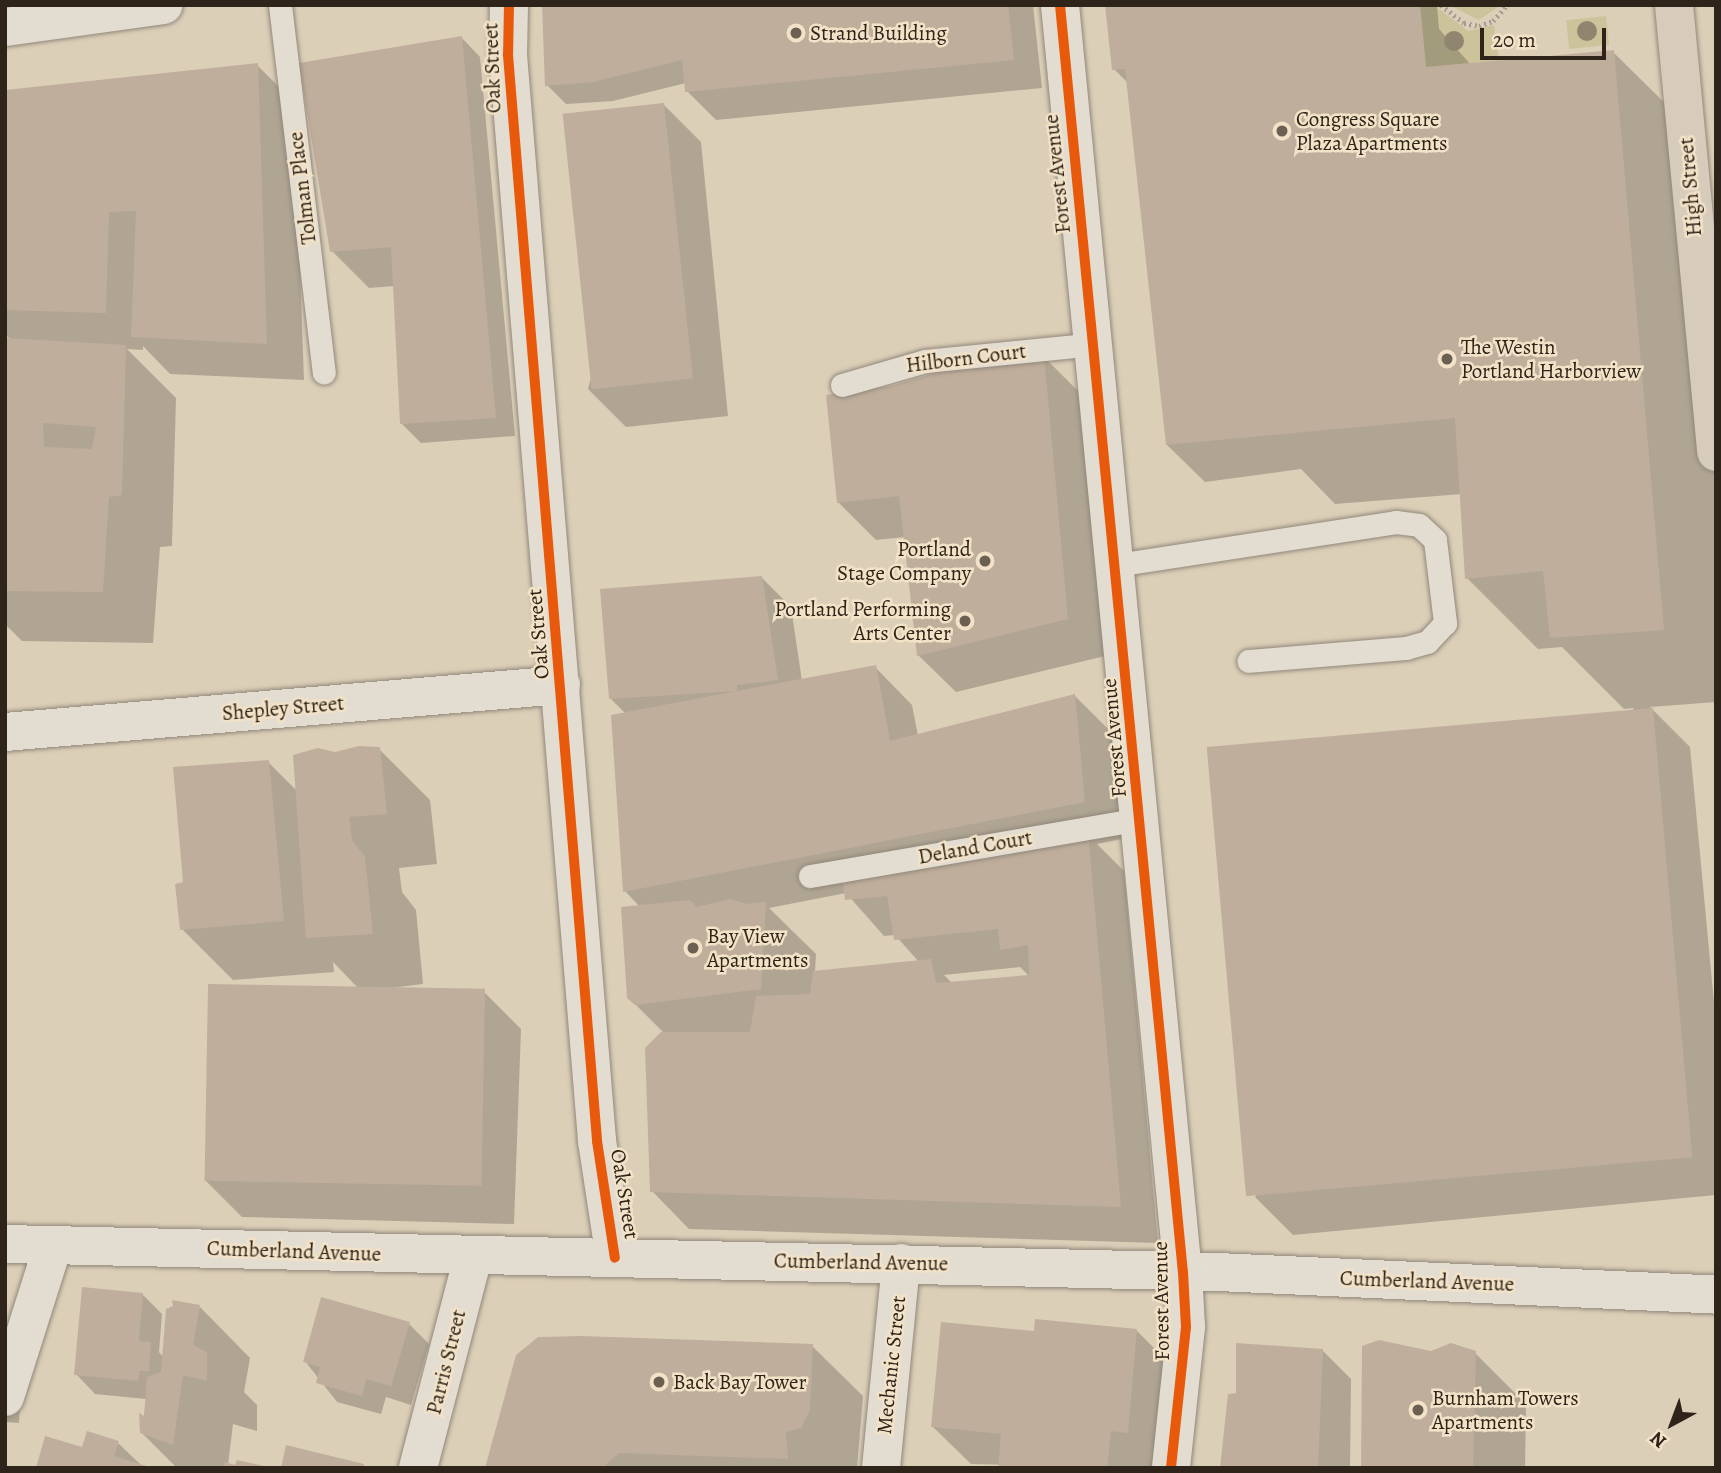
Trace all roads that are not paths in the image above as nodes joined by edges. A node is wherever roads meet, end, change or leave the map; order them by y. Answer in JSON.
{"nodes":[{"id":1,"x":163,"y":5,"type":"edge"},
{"id":2,"x":280,"y":5,"type":"edge"},
{"id":3,"x":509,"y":5,"type":"edge"},
{"id":4,"x":1060,"y":5,"type":"edge"},
{"id":5,"x":1674,"y":5,"type":"edge"},
{"id":6,"x":5,"y":27,"type":"edge"},
{"id":7,"x":1094,"y":344,"type":"junction"},
{"id":8,"x":1711,"y":370,"type":"edge"},
{"id":9,"x":324,"y":372,"type":"dead end"},
{"id":10,"x":842,"y":386,"type":"dead end"},
{"id":11,"x":1716,"y":452,"type":"edge"},
{"id":12,"x":1116,"y":565,"type":"junction"},
{"id":13,"x":1249,"y":661,"type":"dead end"},
{"id":14,"x":561,"y":685,"type":"junction"},
{"id":15,"x":5,"y":732,"type":"edge"},
{"id":16,"x":1141,"y":819,"type":"junction"},
{"id":17,"x":810,"y":876,"type":"dead end"},
{"id":18,"x":5,"y":1244,"type":"edge"},
{"id":19,"x":53,"y":1246,"type":"junction"},
{"id":20,"x":472,"y":1257,"type":"junction"},
{"id":21,"x":615,"y":1258,"type":"junction"},
{"id":22,"x":901,"y":1263,"type":"junction"},
{"id":23,"x":1183,"y":1272,"type":"junction"},
{"id":24,"x":1716,"y":1295,"type":"edge"},
{"id":25,"x":5,"y":1397,"type":"edge"},
{"id":26,"x":418,"y":1468,"type":"edge"},
{"id":27,"x":880,"y":1468,"type":"edge"},
{"id":28,"x":1171,"y":1468,"type":"edge"}],
"edges":[{"from":1,"to":6,"type":"street"},
{"from":2,"to":9,"type":"lane","name":"Tolman Place"},
{"from":3,"to":14,"type":"street","name":"Oak Street"},
{"from":4,"to":7,"type":"street","name":"Forest Avenue"},
{"from":5,"to":8,"type":"main road","name":"High Street"},
{"from":7,"to":10,"type":"lane","name":"Hilborn Court"},
{"from":7,"to":12,"type":"street","name":"Forest Avenue"},
{"from":8,"to":11,"type":"main road","name":"High Street"},
{"from":12,"to":13,"type":"lane"},
{"from":12,"to":16,"type":"street","name":"Forest Avenue"},
{"from":14,"to":15,"type":"street","name":"Shepley Street"},
{"from":14,"to":21,"type":"street","name":"Oak Street"},
{"from":16,"to":17,"type":"lane","name":"Deland Court"},
{"from":16,"to":23,"type":"street","name":"Forest Avenue"},
{"from":18,"to":19,"type":"street","name":"Cumberland Avenue"},
{"from":19,"to":20,"type":"street","name":"Cumberland Avenue"},
{"from":19,"to":25,"type":"street"},
{"from":20,"to":21,"type":"street","name":"Cumberland Avenue"},
{"from":20,"to":26,"type":"street","name":"Parris Street"},
{"from":21,"to":22,"type":"street","name":"Cumberland Avenue"},
{"from":22,"to":23,"type":"street","name":"Cumberland Avenue"},
{"from":22,"to":27,"type":"street","name":"Mechanic Street"},
{"from":23,"to":24,"type":"street","name":"Cumberland Avenue"},
{"from":23,"to":28,"type":"street","name":"Forest Avenue"}]}
